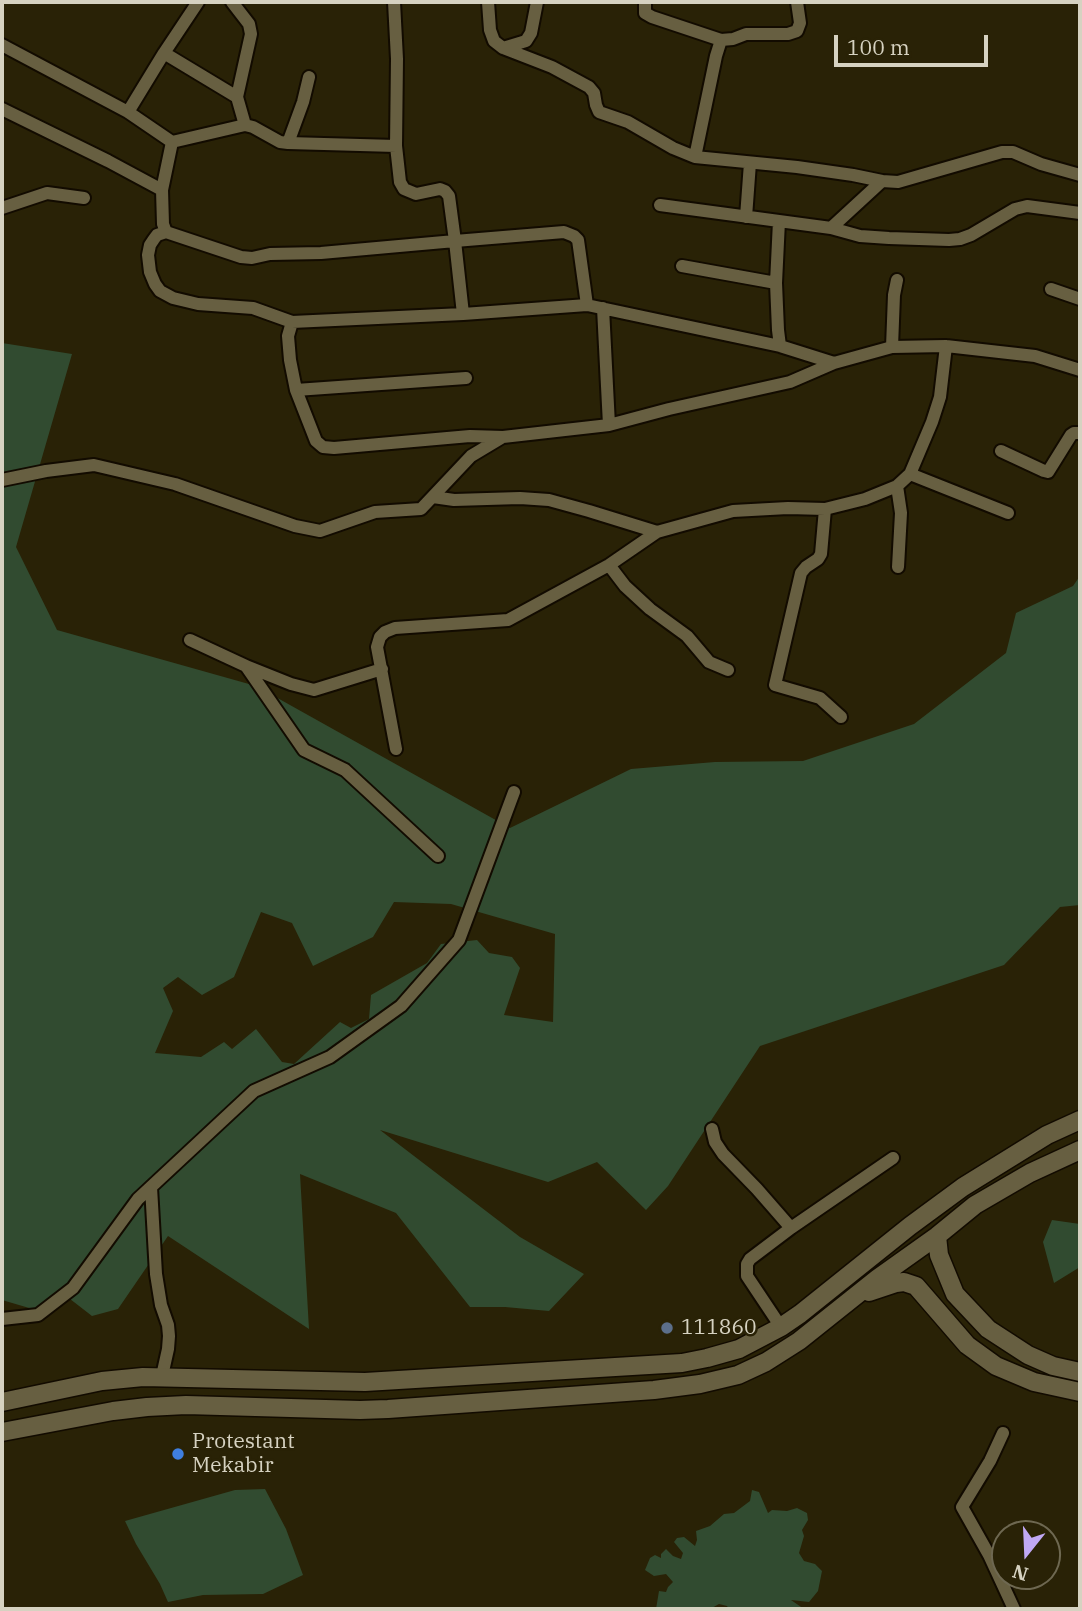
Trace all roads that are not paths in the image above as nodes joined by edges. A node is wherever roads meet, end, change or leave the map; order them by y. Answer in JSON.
{"nodes":[{"id":1,"x":198,"y":2,"type":"edge"},
{"id":2,"x":232,"y":2,"type":"edge"},
{"id":3,"x":394,"y":2,"type":"edge"},
{"id":4,"x":488,"y":2,"type":"edge"},
{"id":5,"x":537,"y":2,"type":"edge"},
{"id":6,"x":645,"y":2,"type":"edge"},
{"id":7,"x":797,"y":2,"type":"edge"},
{"id":8,"x":721,"y":40,"type":"junction"},
{"id":9,"x":2,"y":45,"type":"edge"},
{"id":10,"x":503,"y":48,"type":"junction"},
{"id":11,"x":164,"y":53,"type":"junction"},
{"id":12,"x":309,"y":77,"type":"dead end"},
{"id":13,"x":237,"y":97,"type":"junction"},
{"id":14,"x":2,"y":109,"type":"edge"},
{"id":15,"x":128,"y":112,"type":"junction"},
{"id":16,"x":245,"y":125,"type":"junction"},
{"id":17,"x":172,"y":142,"type":"junction"},
{"id":18,"x":288,"y":144,"type":"junction"},
{"id":19,"x":396,"y":146,"type":"junction"},
{"id":20,"x":695,"y":157,"type":"junction"},
{"id":21,"x":750,"y":163,"type":"junction"},
{"id":22,"x":1080,"y":174,"type":"edge"},
{"id":23,"x":882,"y":181,"type":"junction"},
{"id":24,"x":162,"y":190,"type":"junction"},
{"id":25,"x":83,"y":198,"type":"dead end"},
{"id":26,"x":660,"y":205,"type":"dead end"},
{"id":27,"x":2,"y":208,"type":"edge"},
{"id":28,"x":1080,"y":213,"type":"edge"},
{"id":29,"x":746,"y":217,"type":"junction"},
{"id":30,"x":779,"y":221,"type":"junction"},
{"id":31,"x":831,"y":228,"type":"junction"},
{"id":32,"x":166,"y":232,"type":"junction"},
{"id":33,"x":455,"y":241,"type":"junction"},
{"id":34,"x":682,"y":267,"type":"dead end"},
{"id":35,"x":897,"y":280,"type":"dead end"},
{"id":36,"x":776,"y":283,"type":"junction"},
{"id":37,"x":1051,"y":289,"type":"dead end"},
{"id":38,"x":1080,"y":299,"type":"edge"},
{"id":39,"x":587,"y":305,"type":"junction"},
{"id":40,"x":603,"y":308,"type":"junction"},
{"id":41,"x":463,"y":314,"type":"junction"},
{"id":42,"x":292,"y":322,"type":"junction"},
{"id":43,"x":780,"y":346,"type":"junction"},
{"id":44,"x":946,"y":346,"type":"junction"},
{"id":45,"x":892,"y":347,"type":"junction"},
{"id":46,"x":834,"y":363,"type":"junction"},
{"id":47,"x":1080,"y":370,"type":"edge"},
{"id":48,"x":466,"y":378,"type":"dead end"},
{"id":49,"x":296,"y":390,"type":"junction"},
{"id":50,"x":609,"y":425,"type":"junction"},
{"id":51,"x":1080,"y":433,"type":"edge"},
{"id":52,"x":503,"y":437,"type":"junction"},
{"id":53,"x":1001,"y":451,"type":"dead end"},
{"id":54,"x":910,"y":474,"type":"junction"},
{"id":55,"x":2,"y":480,"type":"edge"},
{"id":56,"x":897,"y":486,"type":"junction"},
{"id":57,"x":433,"y":498,"type":"junction"},
{"id":58,"x":825,"y":509,"type":"junction"},
{"id":59,"x":1008,"y":513,"type":"dead end"},
{"id":60,"x":657,"y":533,"type":"junction"},
{"id":61,"x":609,"y":565,"type":"junction"},
{"id":62,"x":898,"y":567,"type":"dead end"},
{"id":63,"x":190,"y":640,"type":"dead end"},
{"id":64,"x":246,"y":666,"type":"junction"},
{"id":65,"x":382,"y":669,"type":"junction"},
{"id":66,"x":728,"y":670,"type":"dead end"},
{"id":67,"x":841,"y":717,"type":"dead end"},
{"id":68,"x":396,"y":749,"type":"dead end"},
{"id":69,"x":514,"y":792,"type":"dead end"},
{"id":70,"x":438,"y":856,"type":"dead end"},
{"id":71,"x":1080,"y":1120,"type":"edge"},
{"id":72,"x":712,"y":1129,"type":"dead end"},
{"id":73,"x":1080,"y":1150,"type":"edge"},
{"id":74,"x":893,"y":1158,"type":"dead end"},
{"id":75,"x":151,"y":1187,"type":"junction"},
{"id":76,"x":963,"y":1187,"type":"junction"},
{"id":77,"x":975,"y":1205,"type":"junction"},
{"id":78,"x":790,"y":1228,"type":"junction"},
{"id":79,"x":937,"y":1236,"type":"junction"},
{"id":80,"x":836,"y":1286,"type":"junction"},
{"id":81,"x":854,"y":1298,"type":"junction"},
{"id":82,"x":2,"y":1319,"type":"edge"},
{"id":83,"x":781,"y":1327,"type":"junction"},
{"id":84,"x":1080,"y":1372,"type":"edge"},
{"id":85,"x":162,"y":1376,"type":"junction"},
{"id":86,"x":1080,"y":1392,"type":"edge"},
{"id":87,"x":2,"y":1402,"type":"edge"},
{"id":88,"x":2,"y":1432,"type":"edge"},
{"id":89,"x":1003,"y":1433,"type":"dead end"},
{"id":90,"x":1014,"y":1609,"type":"edge"}],
"edges":[{"from":1,"to":11,"type":"street"},
{"from":2,"to":13,"type":"street"},
{"from":3,"to":19,"type":"street"},
{"from":4,"to":10,"type":"street"},
{"from":5,"to":10,"type":"street"},
{"from":6,"to":8,"type":"street"},
{"from":7,"to":8,"type":"street"},
{"from":8,"to":20,"type":"street"},
{"from":9,"to":15,"type":"street"},
{"from":10,"to":20,"type":"street"},
{"from":11,"to":13,"type":"street"},
{"from":11,"to":15,"type":"street"},
{"from":12,"to":18,"type":"street"},
{"from":13,"to":16,"type":"street"},
{"from":14,"to":24,"type":"street"},
{"from":15,"to":17,"type":"street"},
{"from":16,"to":17,"type":"street"},
{"from":16,"to":18,"type":"street"},
{"from":17,"to":24,"type":"street"},
{"from":18,"to":19,"type":"street"},
{"from":19,"to":33,"type":"street"},
{"from":20,"to":21,"type":"street"},
{"from":21,"to":23,"type":"street"},
{"from":21,"to":29,"type":"street"},
{"from":22,"to":23,"type":"street"},
{"from":23,"to":31,"type":"street"},
{"from":24,"to":32,"type":"street"},
{"from":25,"to":27,"type":"street"},
{"from":26,"to":29,"type":"street"},
{"from":28,"to":31,"type":"street"},
{"from":29,"to":30,"type":"street"},
{"from":30,"to":31,"type":"street"},
{"from":30,"to":36,"type":"street"},
{"from":32,"to":33,"type":"street"},
{"from":32,"to":42,"type":"street"},
{"from":33,"to":39,"type":"street"},
{"from":33,"to":41,"type":"street"},
{"from":34,"to":36,"type":"street"},
{"from":35,"to":45,"type":"street"},
{"from":36,"to":43,"type":"street"},
{"from":37,"to":38,"type":"street"},
{"from":39,"to":40,"type":"street"},
{"from":39,"to":41,"type":"street"},
{"from":40,"to":43,"type":"street"},
{"from":40,"to":50,"type":"street"},
{"from":41,"to":42,"type":"street"},
{"from":42,"to":49,"type":"street"},
{"from":43,"to":46,"type":"street"},
{"from":44,"to":45,"type":"street"},
{"from":44,"to":47,"type":"street"},
{"from":44,"to":54,"type":"street"},
{"from":45,"to":46,"type":"street"},
{"from":46,"to":50,"type":"street"},
{"from":48,"to":49,"type":"street"},
{"from":49,"to":52,"type":"street"},
{"from":50,"to":52,"type":"street"},
{"from":51,"to":53,"type":"street"},
{"from":52,"to":57,"type":"street"},
{"from":54,"to":56,"type":"street"},
{"from":54,"to":59,"type":"street"},
{"from":55,"to":57,"type":"street"},
{"from":56,"to":58,"type":"street"},
{"from":56,"to":62,"type":"street"},
{"from":57,"to":60,"type":"street"},
{"from":58,"to":60,"type":"street"},
{"from":58,"to":67,"type":"street"},
{"from":60,"to":61,"type":"street"},
{"from":61,"to":65,"type":"street"},
{"from":61,"to":66,"type":"street"},
{"from":63,"to":64,"type":"street"},
{"from":64,"to":65,"type":"street"},
{"from":64,"to":70,"type":"street"},
{"from":65,"to":68,"type":"street"},
{"from":69,"to":75,"type":"street"},
{"from":71,"to":76,"type":"main road"},
{"from":72,"to":78,"type":"street"},
{"from":73,"to":77,"type":"main road"},
{"from":74,"to":78,"type":"street"},
{"from":75,"to":82,"type":"street"},
{"from":75,"to":85,"type":"street"},
{"from":76,"to":77,"type":"main road"},
{"from":76,"to":80,"type":"main road"},
{"from":77,"to":79,"type":"main road"},
{"from":78,"to":83,"type":"street"},
{"from":79,"to":81,"type":"main road"},
{"from":79,"to":84,"type":"main road"},
{"from":80,"to":81,"type":"main road"},
{"from":80,"to":83,"type":"main road"},
{"from":81,"to":86,"type":"main road"},
{"from":81,"to":88,"type":"main road"},
{"from":83,"to":85,"type":"main road"},
{"from":85,"to":87,"type":"main road"},
{"from":89,"to":90,"type":"street"}]}
